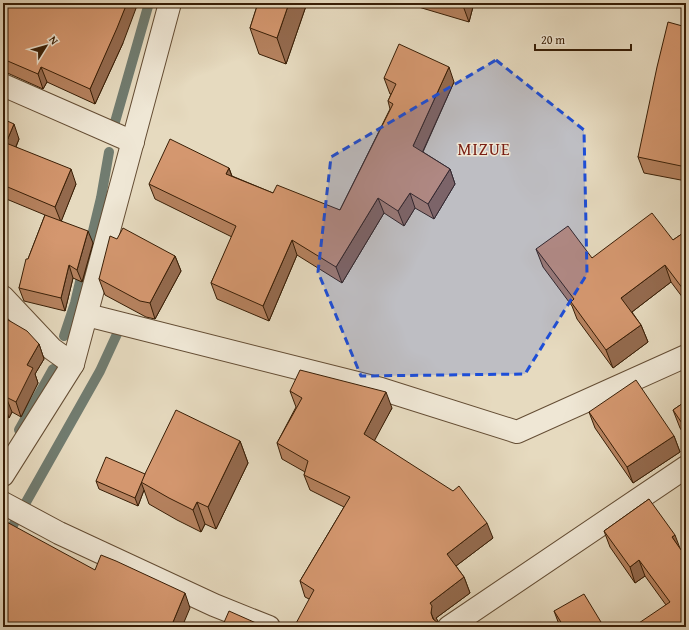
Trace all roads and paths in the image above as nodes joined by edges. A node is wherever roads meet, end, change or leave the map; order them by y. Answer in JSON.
{"nodes":[{"id":1,"x":170,"y":3,"type":"edge"},
{"id":2,"x":3,"y":85,"type":"edge"},
{"id":3,"x":133,"y":142,"type":"junction"},
{"id":4,"x":3,"y":297,"type":"edge"},
{"id":5,"x":87,"y":315,"type":"junction"},
{"id":6,"x":686,"y":356,"type":"edge"},
{"id":7,"x":73,"y":364,"type":"junction"},
{"id":8,"x":686,"y":467,"type":"edge"},
{"id":9,"x":3,"y":474,"type":"edge"},
{"id":10,"x":14,"y":509,"type":"edge"},
{"id":11,"x":269,"y":627,"type":"edge"},
{"id":12,"x":449,"y":627,"type":"edge"}],
"edges":[{"from":1,"to":3,"type":"street"},
{"from":2,"to":3,"type":"street"},
{"from":3,"to":5,"type":"street"},
{"from":4,"to":7,"type":"street"},
{"from":5,"to":6,"type":"street"},
{"from":5,"to":7,"type":"street"},
{"from":7,"to":9,"type":"street"},
{"from":8,"to":12,"type":"street"},
{"from":10,"to":11,"type":"street"}]}
